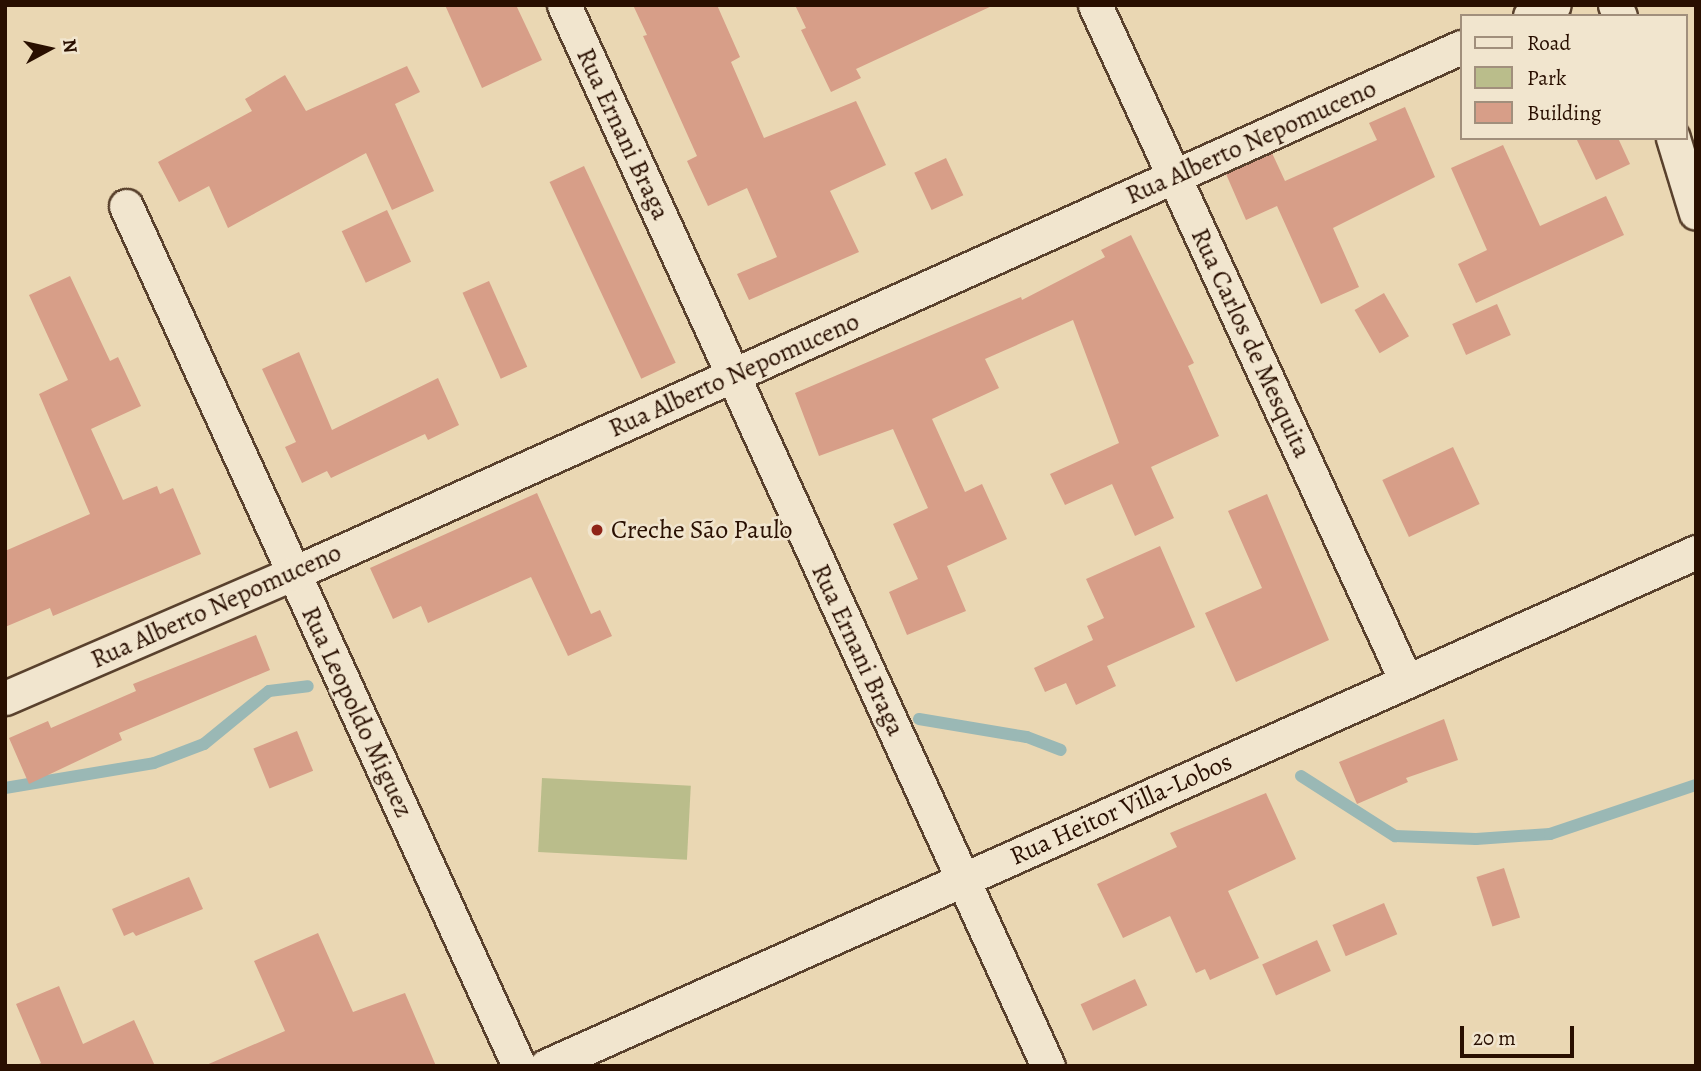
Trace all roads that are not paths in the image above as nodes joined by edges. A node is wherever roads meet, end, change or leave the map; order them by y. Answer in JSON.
{"nodes":[{"id":1,"x":564,"y":5,"type":"edge"},
{"id":2,"x":1095,"y":5,"type":"edge"},
{"id":3,"x":1554,"y":5,"type":"edge"},
{"id":4,"x":1534,"y":14,"type":"edge"},
{"id":5,"x":1460,"y":47,"type":"edge"},
{"id":6,"x":1674,"y":140,"type":"edge"},
{"id":7,"x":1174,"y":176,"type":"junction"},
{"id":8,"x":126,"y":206,"type":"dead end"},
{"id":9,"x":1696,"y":213,"type":"edge"},
{"id":10,"x":733,"y":375,"type":"junction"},
{"id":11,"x":1696,"y":552,"type":"edge"},
{"id":12,"x":294,"y":573,"type":"junction"},
{"id":13,"x":1406,"y":681,"type":"junction"},
{"id":14,"x":5,"y":698,"type":"edge"},
{"id":15,"x":963,"y":880,"type":"junction"},
{"id":16,"x":519,"y":1066,"type":"edge"},
{"id":17,"x":546,"y":1066,"type":"edge"},
{"id":18,"x":1048,"y":1066,"type":"edge"}],
"edges":[{"from":1,"to":10,"type":"street","name":"Rua Ernani Braga"},
{"from":2,"to":7,"type":"street","name":"Rua Carlos de Mesquita"},
{"from":3,"to":4,"type":"street"},
{"from":5,"to":7,"type":"street","name":"Rua Alberto Nepomuceno"},
{"from":6,"to":9,"type":"street"},
{"from":7,"to":10,"type":"street","name":"Rua Alberto Nepomuceno"},
{"from":7,"to":13,"type":"street","name":"Rua Carlos de Mesquita"},
{"from":8,"to":12,"type":"street","name":"Rua Leopoldo Miguez"},
{"from":10,"to":12,"type":"street","name":"Rua Alberto Nepomuceno"},
{"from":10,"to":15,"type":"street","name":"Rua Ernani Braga"},
{"from":11,"to":13,"type":"street","name":"Rua Heitor Villa-Lobos"},
{"from":12,"to":14,"type":"street","name":"Rua Alberto Nepomuceno"},
{"from":12,"to":16,"type":"street","name":"Rua Leopoldo Miguez"},
{"from":13,"to":15,"type":"street","name":"Rua Heitor Villa-Lobos"},
{"from":15,"to":17,"type":"street","name":"Rua Heitor Villa-Lobos"},
{"from":15,"to":18,"type":"street","name":"Rua Ernani Braga"}]}
